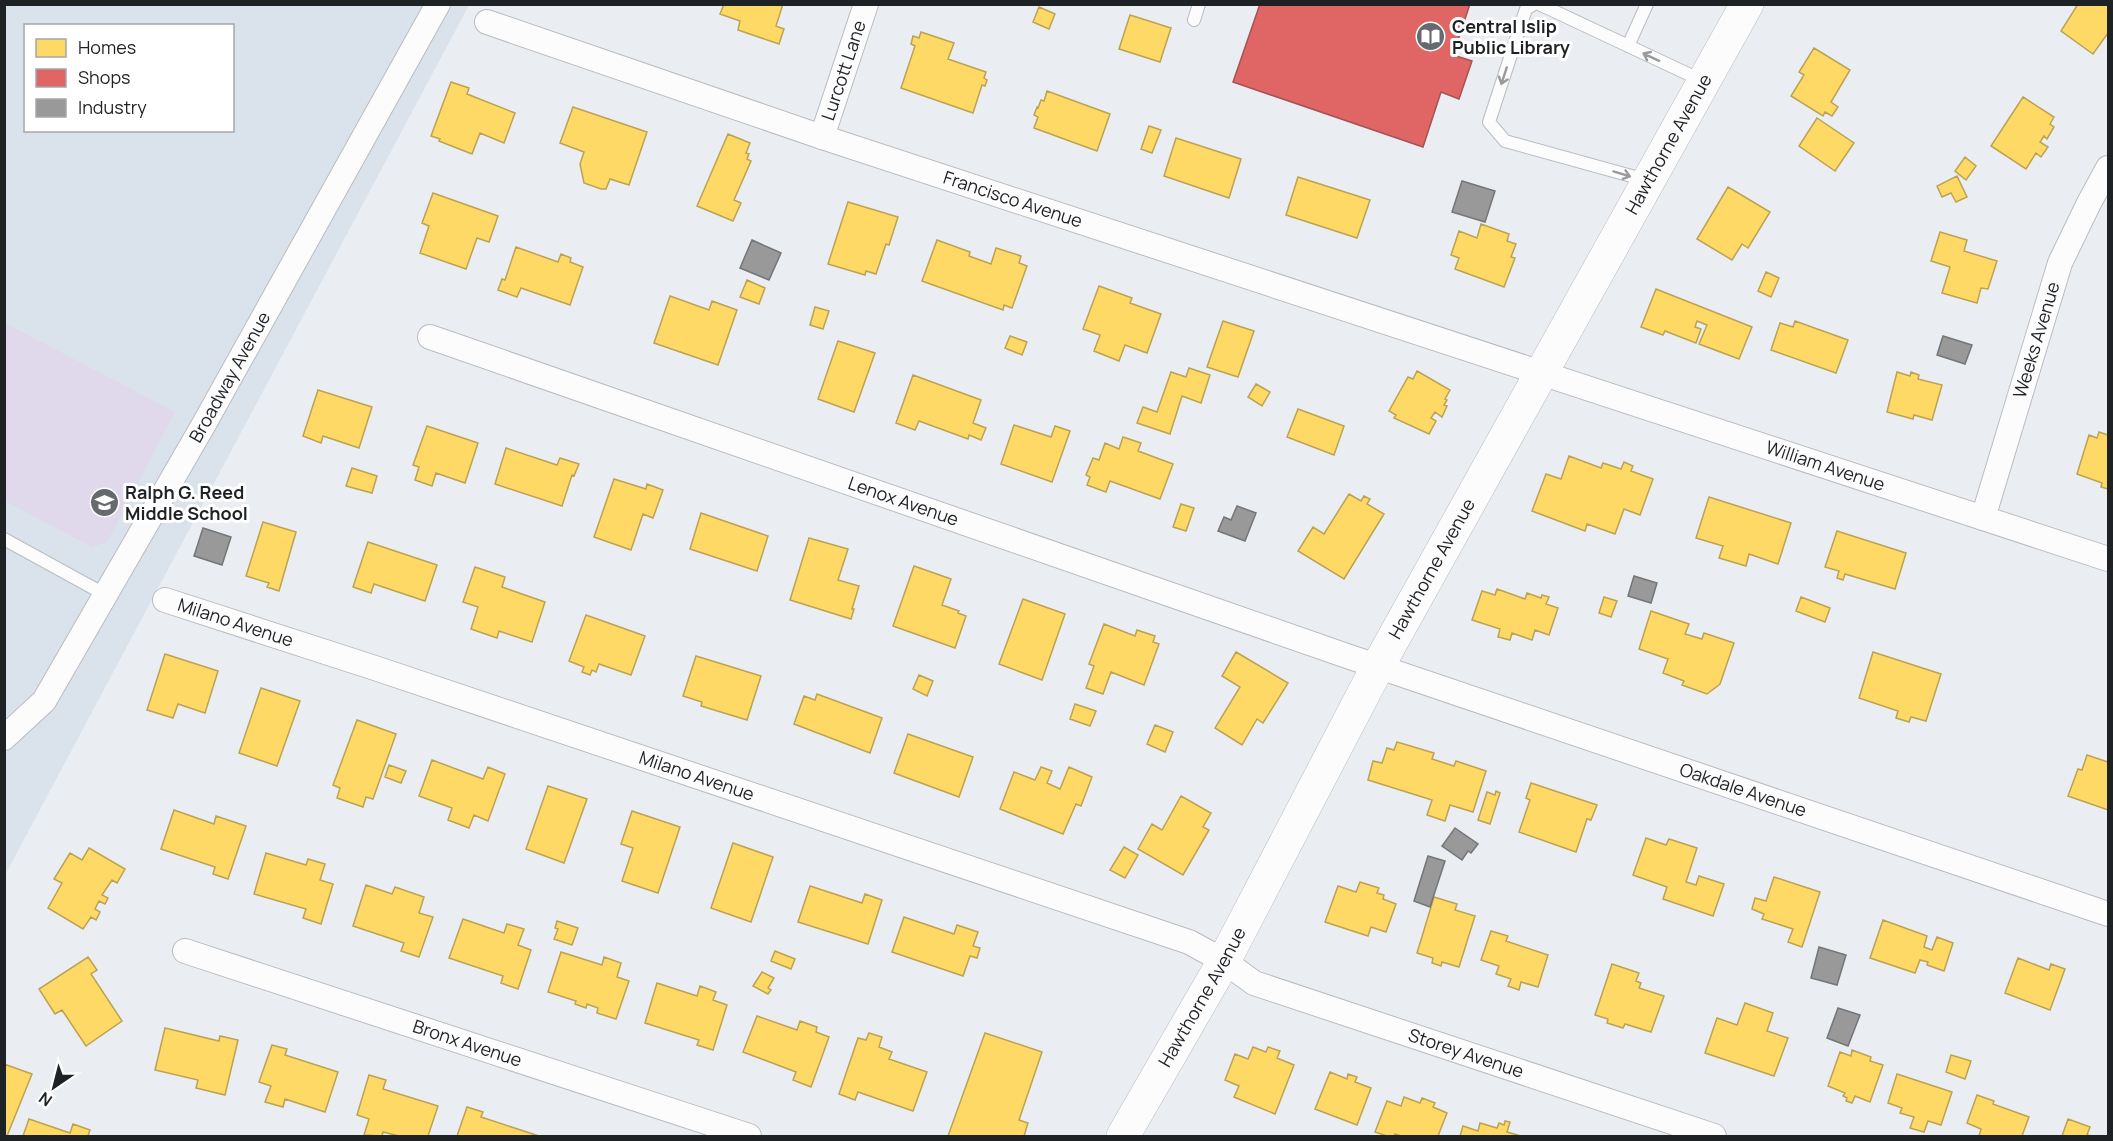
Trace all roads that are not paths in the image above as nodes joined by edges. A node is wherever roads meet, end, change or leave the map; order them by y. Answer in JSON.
{"nodes":[{"id":1,"x":438,"y":4,"type":"edge"},
{"id":2,"x":866,"y":4,"type":"edge"},
{"id":3,"x":1199,"y":4,"type":"edge"},
{"id":4,"x":1647,"y":4,"type":"edge"},
{"id":5,"x":1747,"y":4,"type":"edge"},
{"id":6,"x":1534,"y":5,"type":"edge"},
{"id":7,"x":1563,"y":10,"type":"edge"},
{"id":8,"x":1194,"y":20,"type":"dead end"},
{"id":9,"x":487,"y":22,"type":"dead end"},
{"id":10,"x":1628,"y":46,"type":"junction"},
{"id":11,"x":1704,"y":81,"type":"junction"},
{"id":12,"x":822,"y":137,"type":"junction"},
{"id":13,"x":2109,"y":168,"type":"edge"},
{"id":14,"x":1649,"y":181,"type":"junction"},
{"id":15,"x":430,"y":337,"type":"dead end"},
{"id":16,"x":1542,"y":373,"type":"junction"},
{"id":17,"x":1983,"y":518,"type":"junction"},
{"id":18,"x":4,"y":539,"type":"edge"},
{"id":19,"x":2109,"y":559,"type":"edge"},
{"id":20,"x":106,"y":595,"type":"junction"},
{"id":21,"x":165,"y":600,"type":"dead end"},
{"id":22,"x":1378,"y":666,"type":"junction"},
{"id":23,"x":4,"y":738,"type":"edge"},
{"id":24,"x":2109,"y":914,"type":"edge"},
{"id":25,"x":185,"y":951,"type":"dead end"},
{"id":26,"x":1224,"y":961,"type":"junction"},
{"id":27,"x":748,"y":1137,"type":"edge"},
{"id":28,"x":1123,"y":1137,"type":"edge"},
{"id":29,"x":1714,"y":1137,"type":"edge"}],
"edges":[{"from":1,"to":20,"type":"street","name":"Broadway Avenue"},
{"from":2,"to":12,"type":"street","name":"Lurcott Lane"},
{"from":3,"to":8,"type":"lane"},
{"from":4,"to":10,"type":"lane"},
{"from":5,"to":11,"type":"street","name":"Hawthorne Avenue"},
{"from":6,"to":7,"type":"lane"},
{"from":6,"to":14,"type":"lane","one_way":true},
{"from":7,"to":10,"type":"lane"},
{"from":9,"to":12,"type":"street","name":"Francisco Avenue"},
{"from":11,"to":10,"type":"lane","one_way":true},
{"from":11,"to":14,"type":"street","name":"Hawthorne Avenue"},
{"from":12,"to":16,"type":"street","name":"Francisco Avenue"},
{"from":13,"to":17,"type":"street","name":"Weeks Avenue"},
{"from":14,"to":16,"type":"street","name":"Hawthorne Avenue"},
{"from":15,"to":22,"type":"street","name":"Lenox Avenue"},
{"from":16,"to":17,"type":"street","name":"William Avenue"},
{"from":16,"to":22,"type":"street","name":"Hawthorne Avenue"},
{"from":17,"to":19,"type":"street","name":"William Avenue"},
{"from":18,"to":20,"type":"lane"},
{"from":20,"to":23,"type":"street","name":"Broadway Avenue"},
{"from":21,"to":26,"type":"street","name":"Milano Avenue"},
{"from":22,"to":24,"type":"street","name":"Oakdale Avenue"},
{"from":22,"to":26,"type":"street","name":"Hawthorne Avenue"},
{"from":25,"to":27,"type":"street","name":"Bronx Avenue"},
{"from":26,"to":28,"type":"street","name":"Hawthorne Avenue"},
{"from":26,"to":29,"type":"street","name":"Storey Avenue"}]}
